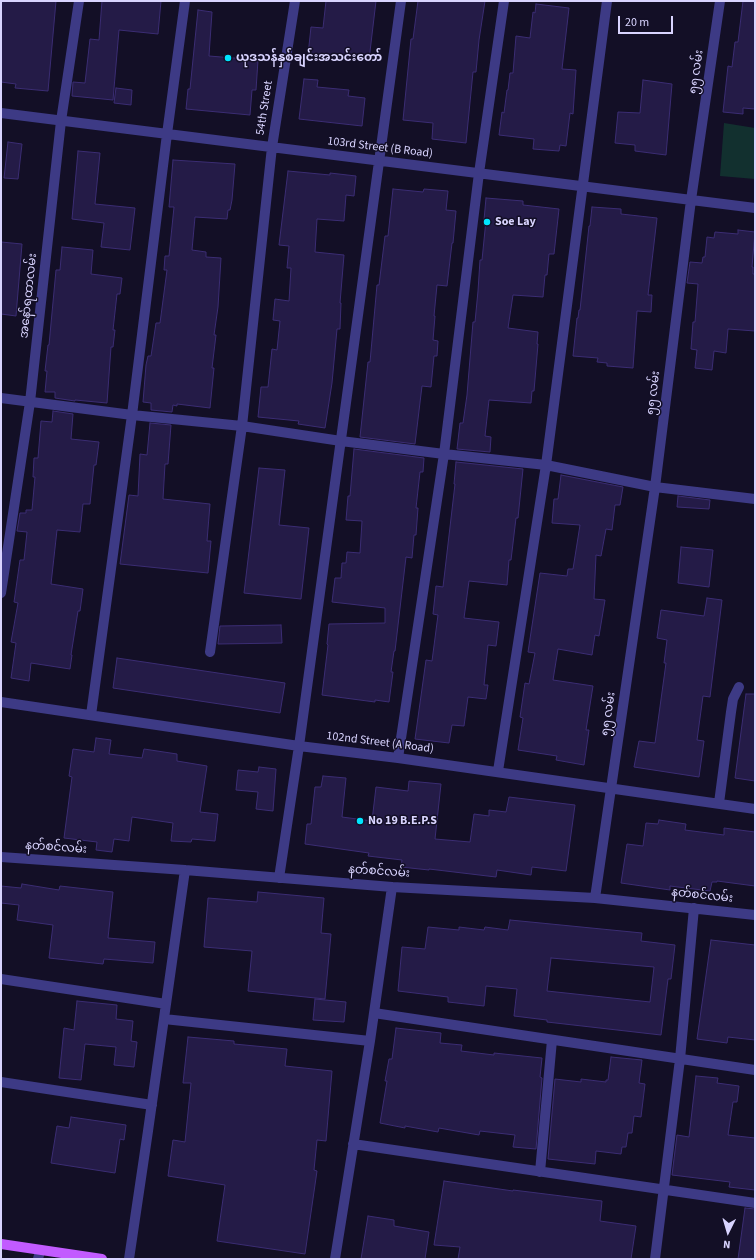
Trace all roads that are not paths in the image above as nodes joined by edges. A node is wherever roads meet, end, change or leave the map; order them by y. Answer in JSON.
{"nodes":[{"id":1,"x":79,"y":1,"type":"edge"},
{"id":2,"x":185,"y":1,"type":"edge"},
{"id":3,"x":295,"y":1,"type":"edge"},
{"id":4,"x":401,"y":1,"type":"edge"},
{"id":5,"x":504,"y":1,"type":"edge"},
{"id":6,"x":607,"y":1,"type":"edge"},
{"id":7,"x":720,"y":1,"type":"edge"},
{"id":8,"x":1,"y":113,"type":"edge"},
{"id":9,"x":61,"y":121,"type":"junction"},
{"id":10,"x":167,"y":134,"type":"junction"},
{"id":11,"x":272,"y":147,"type":"junction"},
{"id":12,"x":380,"y":161,"type":"junction"},
{"id":13,"x":479,"y":173,"type":"junction"},
{"id":14,"x":582,"y":186,"type":"junction"},
{"id":15,"x":691,"y":200,"type":"junction"},
{"id":16,"x":755,"y":208,"type":"edge"},
{"id":17,"x":1,"y":398,"type":"edge"},
{"id":18,"x":30,"y":402,"type":"junction"},
{"id":19,"x":132,"y":415,"type":"junction"},
{"id":20,"x":242,"y":426,"type":"junction"},
{"id":21,"x":341,"y":441,"type":"junction"},
{"id":22,"x":444,"y":454,"type":"junction"},
{"id":23,"x":546,"y":465,"type":"junction"},
{"id":24,"x":655,"y":488,"type":"junction"},
{"id":25,"x":755,"y":499,"type":"edge"},
{"id":26,"x":1,"y":593,"type":"edge"},
{"id":27,"x":210,"y":652,"type":"dead end"},
{"id":28,"x":739,"y":688,"type":"dead end"},
{"id":29,"x":1,"y":702,"type":"edge"},
{"id":30,"x":91,"y":715,"type":"junction"},
{"id":31,"x":299,"y":746,"type":"junction"},
{"id":32,"x":398,"y":758,"type":"junction"},
{"id":33,"x":498,"y":772,"type":"junction"},
{"id":34,"x":611,"y":788,"type":"junction"},
{"id":35,"x":719,"y":803,"type":"junction"},
{"id":36,"x":755,"y":809,"type":"edge"},
{"id":37,"x":1,"y":857,"type":"edge"},
{"id":38,"x":185,"y":870,"type":"junction"},
{"id":39,"x":279,"y":878,"type":"junction"},
{"id":40,"x":392,"y":887,"type":"junction"},
{"id":41,"x":595,"y":898,"type":"junction"},
{"id":42,"x":694,"y":908,"type":"junction"},
{"id":43,"x":755,"y":915,"type":"edge"},
{"id":44,"x":1,"y":980,"type":"edge"},
{"id":45,"x":166,"y":1004,"type":"junction"},
{"id":46,"x":374,"y":1013,"type":"junction"},
{"id":47,"x":164,"y":1019,"type":"junction"},
{"id":48,"x":370,"y":1040,"type":"junction"},
{"id":49,"x":552,"y":1040,"type":"junction"},
{"id":50,"x":680,"y":1059,"type":"junction"},
{"id":51,"x":755,"y":1070,"type":"edge"},
{"id":52,"x":1,"y":1082,"type":"edge"},
{"id":53,"x":152,"y":1105,"type":"junction"},
{"id":54,"x":353,"y":1144,"type":"junction"},
{"id":55,"x":540,"y":1172,"type":"junction"},
{"id":56,"x":663,"y":1190,"type":"junction"},
{"id":57,"x":755,"y":1203,"type":"edge"},
{"id":58,"x":1,"y":1244,"type":"edge"},
{"id":59,"x":39,"y":1255,"type":"edge"},
{"id":60,"x":102,"y":1259,"type":"edge"},
{"id":61,"x":129,"y":1259,"type":"edge"},
{"id":62,"x":335,"y":1259,"type":"edge"},
{"id":63,"x":654,"y":1259,"type":"edge"}],
"edges":[{"from":1,"to":9,"type":"street","name":"အနော်ရထာလမ်း"},
{"from":2,"to":10,"type":"street"},
{"from":3,"to":11,"type":"street","name":"54th Street"},
{"from":4,"to":12,"type":"street"},
{"from":5,"to":13,"type":"street"},
{"from":6,"to":14,"type":"street"},
{"from":7,"to":15,"type":"street","name":"၅၅ လမ်း"},
{"from":8,"to":9,"type":"street","name":"103rd Street (B Road)"},
{"from":9,"to":10,"type":"street","name":"103rd Street (B Road)"},
{"from":9,"to":18,"type":"street","name":"အနော်ရထာလမ်း"},
{"from":10,"to":11,"type":"street","name":"103rd Street (B Road)"},
{"from":10,"to":19,"type":"street"},
{"from":11,"to":12,"type":"street","name":"103rd Street (B Road)"},
{"from":11,"to":20,"type":"street","name":"54th Street"},
{"from":12,"to":13,"type":"street","name":"103rd Street (B Road)"},
{"from":12,"to":21,"type":"street"},
{"from":13,"to":14,"type":"street","name":"103rd Street (B Road)"},
{"from":13,"to":22,"type":"street"},
{"from":14,"to":15,"type":"street","name":"103rd Street (B Road)"},
{"from":14,"to":23,"type":"street"},
{"from":15,"to":16,"type":"street","name":"103rd Street (B Road)"},
{"from":15,"to":24,"type":"street","name":"၅၅ လမ်း"},
{"from":17,"to":18,"type":"street"},
{"from":18,"to":19,"type":"street"},
{"from":18,"to":26,"type":"street","name":"အနော်ရထာလမ်း"},
{"from":19,"to":20,"type":"street"},
{"from":19,"to":30,"type":"street"},
{"from":20,"to":21,"type":"street"},
{"from":20,"to":27,"type":"street","name":"54th Street"},
{"from":21,"to":22,"type":"street"},
{"from":21,"to":31,"type":"street"},
{"from":22,"to":23,"type":"street"},
{"from":22,"to":32,"type":"street"},
{"from":23,"to":24,"type":"street"},
{"from":23,"to":33,"type":"street"},
{"from":24,"to":25,"type":"street"},
{"from":24,"to":34,"type":"street","name":"၅၅ လမ်း"},
{"from":28,"to":35,"type":"street"},
{"from":29,"to":30,"type":"street","name":"102nd Street (A Road)"},
{"from":30,"to":31,"type":"street","name":"102nd Street (A Road)"},
{"from":31,"to":32,"type":"street","name":"102nd Street (A Road)"},
{"from":31,"to":39,"type":"street"},
{"from":32,"to":33,"type":"street","name":"102nd Street (A Road)"},
{"from":33,"to":34,"type":"street","name":"102nd Street (A Road)"},
{"from":34,"to":35,"type":"street","name":"102nd Street (A Road)"},
{"from":34,"to":41,"type":"street","name":"၅၅ လမ်း"},
{"from":35,"to":36,"type":"street","name":"102nd Street (A Road)"},
{"from":37,"to":38,"type":"street","name":"နတ်စင်လမ်း"},
{"from":38,"to":39,"type":"street","name":"နတ်စင်လမ်း"},
{"from":38,"to":45,"type":"street"},
{"from":39,"to":40,"type":"street","name":"နတ်စင်လမ်း"},
{"from":40,"to":41,"type":"street","name":"နတ်စင်လမ်း"},
{"from":40,"to":46,"type":"street"},
{"from":41,"to":42,"type":"street","name":"နတ်စင်လမ်း"},
{"from":42,"to":43,"type":"street","name":"နတ်စင်လမ်း"},
{"from":42,"to":50,"type":"street"},
{"from":44,"to":45,"type":"street"},
{"from":45,"to":47,"type":"street"},
{"from":46,"to":48,"type":"street"},
{"from":46,"to":49,"type":"street"},
{"from":47,"to":48,"type":"street"},
{"from":47,"to":53,"type":"street"},
{"from":48,"to":54,"type":"street"},
{"from":49,"to":50,"type":"street"},
{"from":49,"to":55,"type":"street"},
{"from":50,"to":51,"type":"street"},
{"from":50,"to":56,"type":"street"},
{"from":52,"to":53,"type":"street"},
{"from":53,"to":61,"type":"street"},
{"from":54,"to":55,"type":"street"},
{"from":54,"to":62,"type":"street"},
{"from":55,"to":56,"type":"street"},
{"from":56,"to":57,"type":"street"},
{"from":56,"to":63,"type":"street"},
{"from":58,"to":59,"type":"main road"},
{"from":59,"to":60,"type":"main road"}]}
